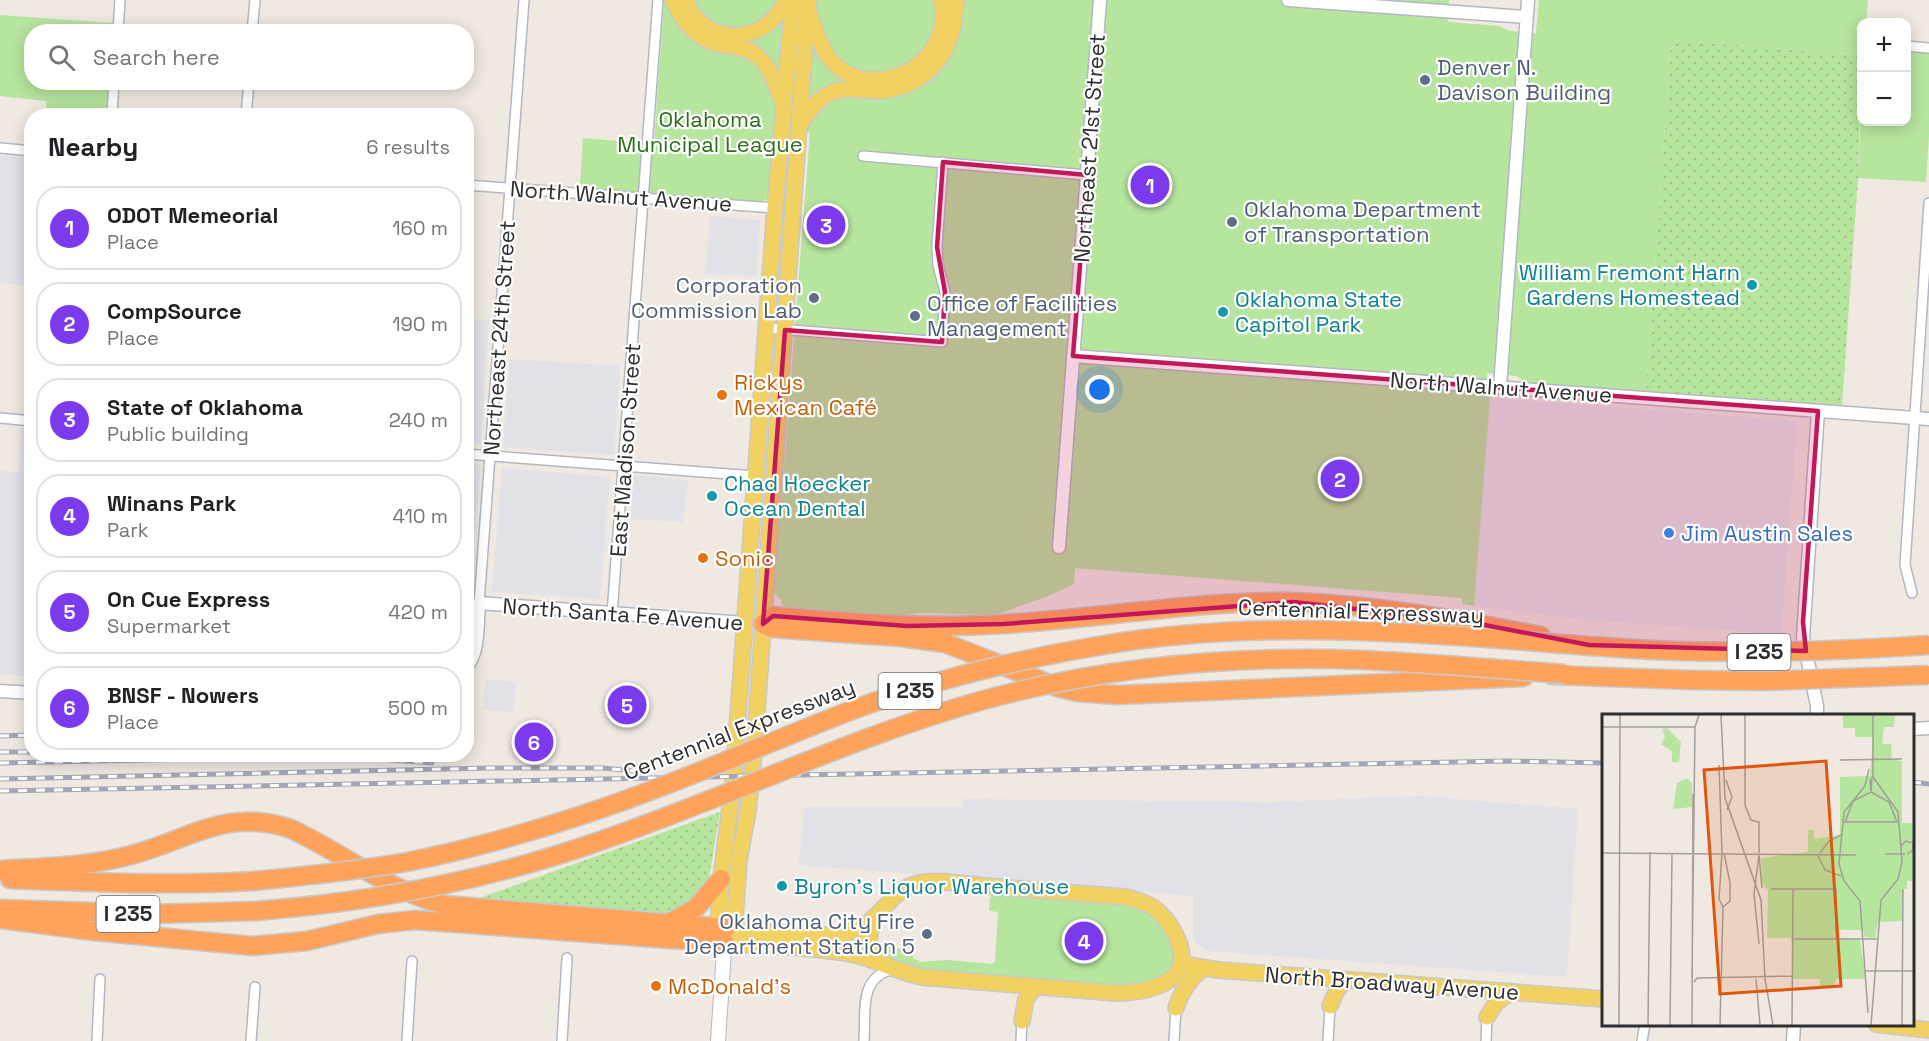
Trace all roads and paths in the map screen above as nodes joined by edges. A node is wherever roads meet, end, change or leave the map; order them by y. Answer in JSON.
{"nodes":[{"id":1,"x":120,"y":0,"type":"edge"},
{"id":2,"x":255,"y":0,"type":"edge"},
{"id":3,"x":524,"y":0,"type":"edge"},
{"id":4,"x":658,"y":0,"type":"edge"},
{"id":5,"x":673,"y":0,"type":"edge"},
{"id":6,"x":685,"y":0,"type":"edge"},
{"id":7,"x":788,"y":0,"type":"edge"},
{"id":8,"x":793,"y":0,"type":"edge"},
{"id":9,"x":942,"y":0,"type":"edge"},
{"id":10,"x":956,"y":0,"type":"edge"},
{"id":11,"x":1100,"y":0,"type":"edge"},
{"id":12,"x":1288,"y":0,"type":"edge"},
{"id":13,"x":1528,"y":0,"type":"edge"},
{"id":14,"x":808,"y":3,"type":"edge"},
{"id":15,"x":1527,"y":17,"type":"junction"},
{"id":16,"x":118,"y":24,"type":"edge"},
{"id":17,"x":253,"y":24,"type":"edge"},
{"id":18,"x":1911,"y":46,"type":"edge"},
{"id":19,"x":1929,"y":48,"type":"edge"},
{"id":20,"x":114,"y":90,"type":"edge"},
{"id":21,"x":248,"y":90,"type":"edge"},
{"id":22,"x":784,"y":106,"type":"junction"},
{"id":23,"x":112,"y":108,"type":"edge"},
{"id":24,"x":247,"y":108,"type":"edge"},
{"id":25,"x":799,"y":126,"type":"junction"},
{"id":26,"x":0,"y":148,"type":"edge"},
{"id":27,"x":24,"y":150,"type":"edge"},
{"id":28,"x":863,"y":156,"type":"dead end"},
{"id":29,"x":943,"y":162,"type":"junction"},
{"id":30,"x":1087,"y":175,"type":"junction"},
{"id":31,"x":474,"y":186,"type":"edge"},
{"id":32,"x":510,"y":189,"type":"junction"},
{"id":33,"x":645,"y":198,"type":"junction"},
{"id":34,"x":1929,"y":203,"type":"edge"},
{"id":35,"x":775,"y":208,"type":"junction"},
{"id":36,"x":766,"y":328,"type":"junction"},
{"id":37,"x":785,"y":330,"type":"junction"},
{"id":38,"x":1073,"y":356,"type":"junction"},
{"id":39,"x":1500,"y":387,"type":"junction"},
{"id":40,"x":1818,"y":411,"type":"junction"},
{"id":41,"x":0,"y":418,"type":"edge"},
{"id":42,"x":1915,"y":418,"type":"junction"},
{"id":43,"x":1929,"y":419,"type":"edge"},
{"id":44,"x":24,"y":420,"type":"edge"},
{"id":45,"x":474,"y":454,"type":"edge"},
{"id":46,"x":490,"y":455,"type":"junction"},
{"id":47,"x":623,"y":466,"type":"junction"},
{"id":48,"x":755,"y":476,"type":"junction"},
{"id":49,"x":1059,"y":547,"type":"dead end"},
{"id":50,"x":1912,"y":593,"type":"dead end"},
{"id":51,"x":478,"y":603,"type":"junction"},
{"id":52,"x":612,"y":614,"type":"junction"},
{"id":53,"x":744,"y":623,"type":"junction"},
{"id":54,"x":763,"y":624,"type":"junction"},
{"id":55,"x":1589,"y":645,"type":"junction"},
{"id":56,"x":1929,"y":645,"type":"edge"},
{"id":57,"x":474,"y":655,"type":"edge"},
{"id":58,"x":1565,"y":674,"type":"junction"},
{"id":59,"x":1929,"y":675,"type":"edge"},
{"id":60,"x":0,"y":691,"type":"edge"},
{"id":61,"x":24,"y":692,"type":"edge"},
{"id":62,"x":1817,"y":714,"type":"edge"},
{"id":63,"x":1929,"y":728,"type":"edge"},
{"id":64,"x":1914,"y":729,"type":"edge"},
{"id":65,"x":0,"y":870,"type":"edge"},
{"id":66,"x":0,"y":879,"type":"edge"},
{"id":67,"x":721,"y":879,"type":"junction"},
{"id":68,"x":0,"y":909,"type":"edge"},
{"id":69,"x":0,"y":919,"type":"edge"},
{"id":70,"x":872,"y":919,"type":"junction"},
{"id":71,"x":671,"y":922,"type":"junction"},
{"id":72,"x":725,"y":935,"type":"junction"},
{"id":73,"x":567,"y":958,"type":"dead end"},
{"id":74,"x":877,"y":960,"type":"junction"},
{"id":75,"x":412,"y":961,"type":"dead end"},
{"id":76,"x":1181,"y":964,"type":"junction"},
{"id":77,"x":1203,"y":968,"type":"junction"},
{"id":78,"x":894,"y":969,"type":"junction"},
{"id":79,"x":100,"y":979,"type":"dead end"},
{"id":80,"x":1346,"y":980,"type":"junction"},
{"id":81,"x":255,"y":987,"type":"dead end"},
{"id":82,"x":1035,"y":987,"type":"junction"},
{"id":83,"x":1511,"y":992,"type":"junction"},
{"id":84,"x":1602,"y":999,"type":"edge"},
{"id":85,"x":1330,"y":1006,"type":"joint"},
{"id":86,"x":1176,"y":1008,"type":"joint"},
{"id":87,"x":1487,"y":1017,"type":"joint"},
{"id":88,"x":1022,"y":1021,"type":"joint"},
{"id":89,"x":1645,"y":1026,"type":"edge"},
{"id":90,"x":1794,"y":1026,"type":"edge"},
{"id":91,"x":1893,"y":1026,"type":"edge"},
{"id":92,"x":1929,"y":1030,"type":"edge"},
{"id":93,"x":97,"y":1041,"type":"edge"},
{"id":94,"x":251,"y":1041,"type":"edge"},
{"id":95,"x":407,"y":1041,"type":"edge"},
{"id":96,"x":562,"y":1041,"type":"edge"},
{"id":97,"x":718,"y":1041,"type":"edge"},
{"id":98,"x":864,"y":1041,"type":"edge"},
{"id":99,"x":1021,"y":1041,"type":"edge"},
{"id":100,"x":1174,"y":1041,"type":"edge"},
{"id":101,"x":1328,"y":1041,"type":"edge"},
{"id":102,"x":1486,"y":1041,"type":"edge"},
{"id":103,"x":1642,"y":1041,"type":"edge"},
{"id":104,"x":1793,"y":1041,"type":"edge"}],
"edges":[{"from":1,"to":16,"type":"street"},
{"from":2,"to":17,"type":"street"},
{"from":3,"to":32,"type":"street","name":"Northeast 24th Street"},
{"from":4,"to":33,"type":"street","name":"East Madison Street"},
{"from":5,"to":22,"type":"main road"},
{"from":6,"to":7,"type":"main road"},
{"from":8,"to":22,"type":"main road"},
{"from":9,"to":14,"type":"main road"},
{"from":10,"to":25,"type":"main road"},
{"from":11,"to":30,"type":"street","name":"Northeast 21st Street"},
{"from":12,"to":15,"type":"street"},
{"from":13,"to":15,"type":"street"},
{"from":14,"to":25,"type":"main road"},
{"from":15,"to":39,"type":"street"},
{"from":18,"to":19,"type":"street"},
{"from":20,"to":23,"type":"street"},
{"from":21,"to":24,"type":"street"},
{"from":22,"to":35,"type":"main road"},
{"from":25,"to":37,"type":"main road"},
{"from":26,"to":27,"type":"street"},
{"from":28,"to":29,"type":"street"},
{"from":29,"to":30,"type":"street"},
{"from":29,"to":37,"type":"street"},
{"from":30,"to":38,"type":"street","name":"Northeast 21st Street"},
{"from":31,"to":32,"type":"street","name":"North Walnut Avenue"},
{"from":32,"to":33,"type":"street","name":"North Walnut Avenue"},
{"from":32,"to":46,"type":"street","name":"Northeast 24th Street"},
{"from":33,"to":35,"type":"street","name":"North Walnut Avenue"},
{"from":33,"to":47,"type":"street","name":"East Madison Street"},
{"from":34,"to":42,"type":"street"},
{"from":35,"to":36,"type":"main road"},
{"from":36,"to":37,"type":"street"},
{"from":36,"to":48,"type":"main road"},
{"from":37,"to":54,"type":"main road"},
{"from":38,"to":39,"type":"street","name":"North Walnut Avenue"},
{"from":38,"to":49,"type":"street","name":"Northeast 21st Street"},
{"from":39,"to":40,"type":"street","name":"North Walnut Avenue"},
{"from":40,"to":42,"type":"street","name":"North Walnut Avenue"},
{"from":40,"to":62,"type":"street"},
{"from":41,"to":44,"type":"street"},
{"from":42,"to":43,"type":"street","name":"North Walnut Avenue"},
{"from":42,"to":50,"type":"street"},
{"from":45,"to":46,"type":"street"},
{"from":46,"to":47,"type":"street"},
{"from":46,"to":51,"type":"street","name":"Northeast 24th Street"},
{"from":47,"to":48,"type":"street"},
{"from":47,"to":52,"type":"street","name":"East Madison Street"},
{"from":48,"to":53,"type":"main road"},
{"from":51,"to":52,"type":"street","name":"North Santa Fe Avenue"},
{"from":51,"to":57,"type":"street","name":"North Santa Fe Avenue"},
{"from":52,"to":53,"type":"street","name":"North Santa Fe Avenue"},
{"from":53,"to":54,"type":"main road","name":"North Santa Fe Avenue"},
{"from":53,"to":67,"type":"main road"},
{"from":54,"to":55,"type":"highway","bridge":true},
{"from":54,"to":58,"type":"highway","bridge":true},
{"from":54,"to":72,"type":"main road"},
{"from":55,"to":56,"type":"highway","name":"Centennial Expressway","number":"I 235","bridge":true},
{"from":55,"to":66,"type":"highway","name":"Centennial Expressway","number":"I 235","bridge":true},
{"from":58,"to":59,"type":"highway","number":"I 235","bridge":true},
{"from":58,"to":68,"type":"highway","number":"I 235","bridge":true},
{"from":60,"to":61,"type":"street"},
{"from":63,"to":64,"type":"street"},
{"from":65,"to":71,"type":"highway"},
{"from":67,"to":71,"type":"highway"},
{"from":67,"to":72,"type":"main road"},
{"from":69,"to":72,"type":"highway"},
{"from":70,"to":72,"type":"main road"},
{"from":70,"to":74,"type":"main road"},
{"from":70,"to":76,"type":"main road"},
{"from":71,"to":72,"type":"highway"},
{"from":72,"to":74,"type":"main road"},
{"from":72,"to":97,"type":"main road"},
{"from":73,"to":96,"type":"street"},
{"from":74,"to":78,"type":"main road"},
{"from":75,"to":95,"type":"street"},
{"from":76,"to":77,"type":"main road","name":"North Broadway Avenue"},
{"from":76,"to":82,"type":"main road"},
{"from":77,"to":80,"type":"main road","name":"North Broadway Avenue"},
{"from":77,"to":86,"type":"main road"},
{"from":78,"to":82,"type":"main road"},
{"from":78,"to":98,"type":"street"},
{"from":79,"to":93,"type":"street"},
{"from":80,"to":83,"type":"main road","name":"North Broadway Avenue"},
{"from":80,"to":85,"type":"main road"},
{"from":81,"to":94,"type":"street"},
{"from":82,"to":88,"type":"main road"},
{"from":83,"to":84,"type":"main road","name":"North Broadway Avenue"},
{"from":83,"to":87,"type":"main road"},
{"from":85,"to":101,"type":"street"},
{"from":86,"to":100,"type":"street"},
{"from":87,"to":102,"type":"street"},
{"from":88,"to":99,"type":"street"},
{"from":89,"to":103,"type":"street"},
{"from":90,"to":104,"type":"street"},
{"from":91,"to":92,"type":"main road"}]}
